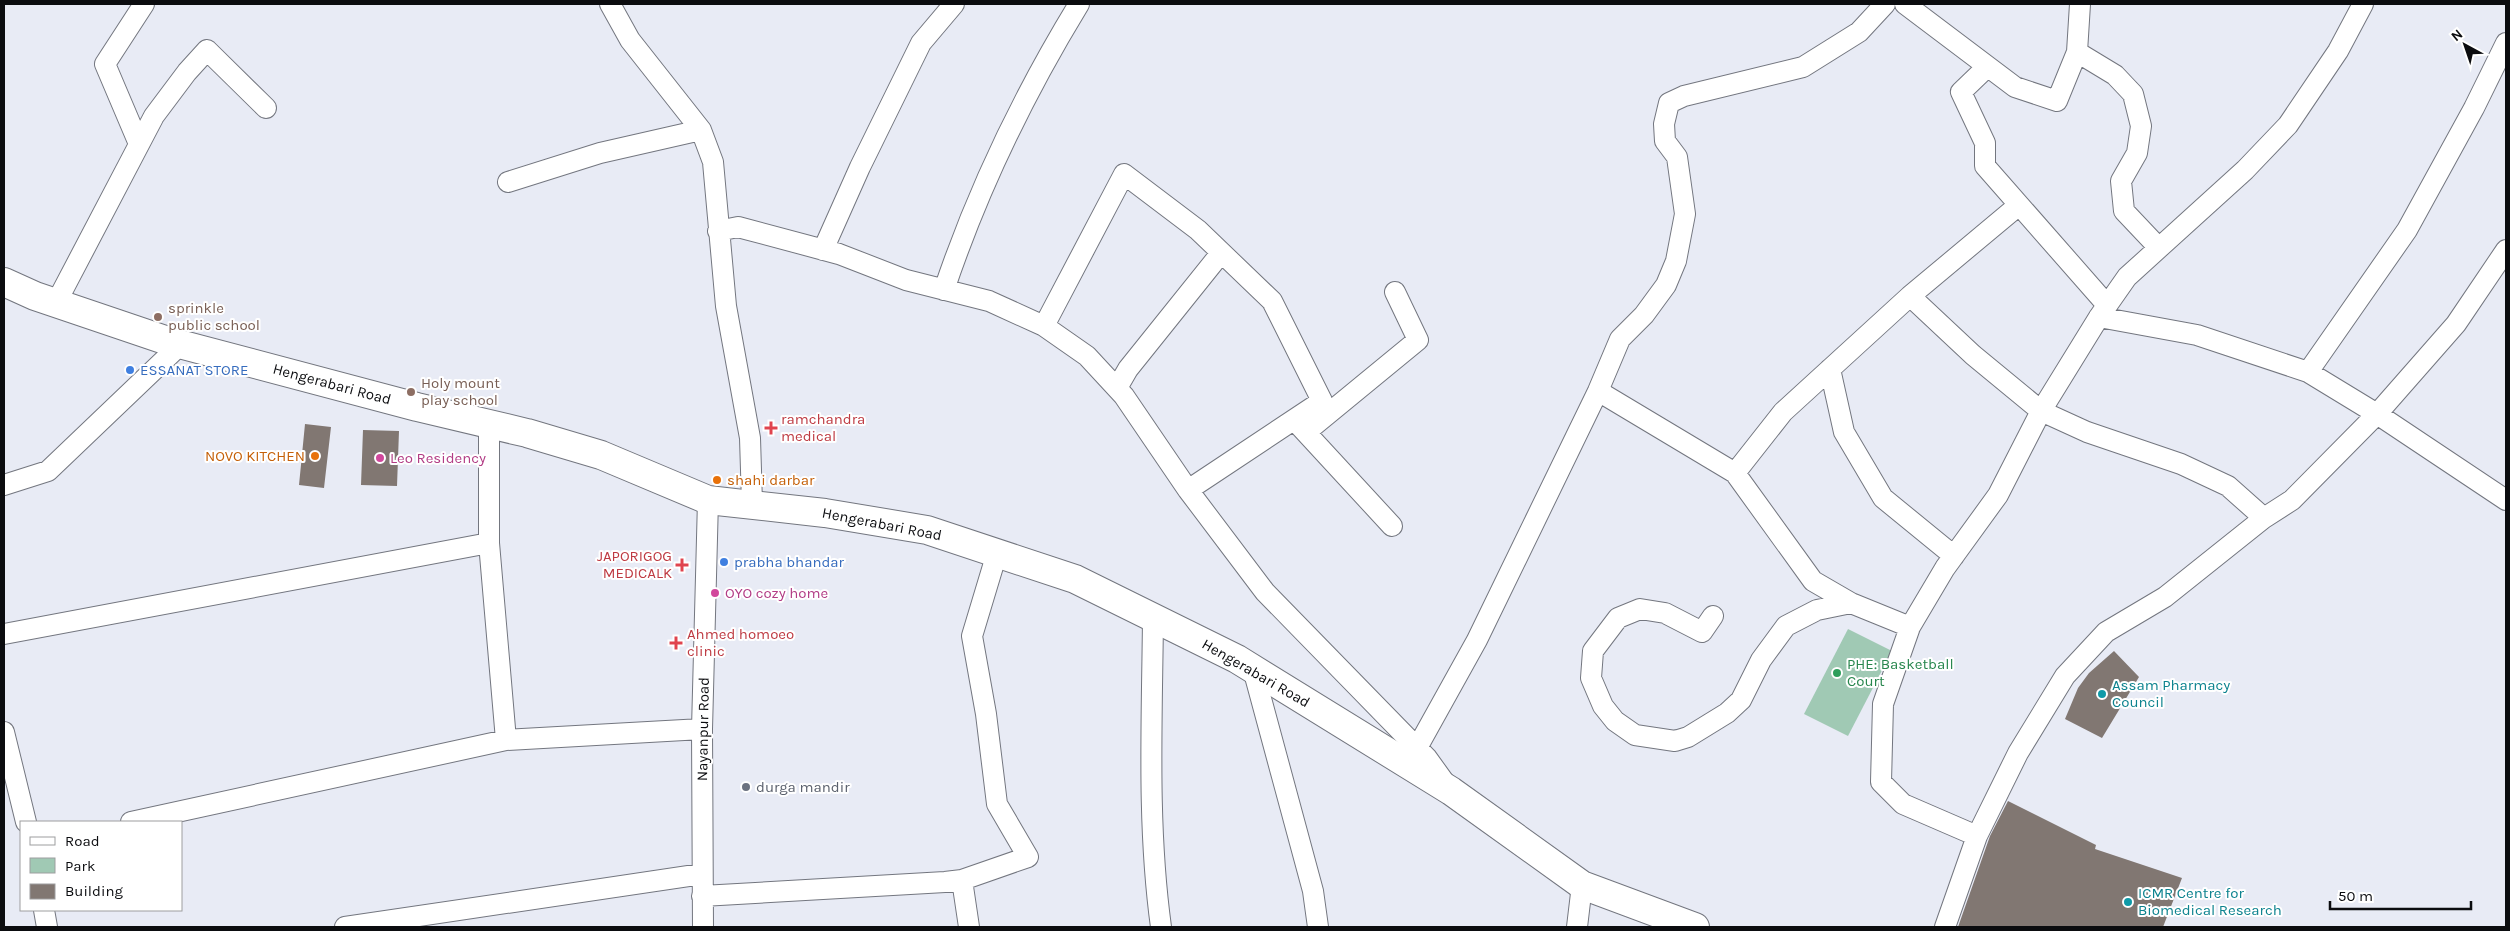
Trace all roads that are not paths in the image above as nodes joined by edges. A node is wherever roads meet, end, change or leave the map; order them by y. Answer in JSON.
{"nodes":[{"id":1,"x":144,"y":4,"type":"edge"},
{"id":2,"x":610,"y":4,"type":"edge"},
{"id":3,"x":1079,"y":4,"type":"edge"},
{"id":4,"x":1885,"y":4,"type":"edge"},
{"id":5,"x":1905,"y":4,"type":"edge"},
{"id":6,"x":2080,"y":4,"type":"edge"},
{"id":7,"x":2363,"y":4,"type":"edge"},
{"id":8,"x":945,"y":7,"type":"edge"},
{"id":9,"x":2506,"y":43,"type":"edge"},
{"id":10,"x":2077,"y":52,"type":"junction"},
{"id":11,"x":1987,"y":67,"type":"junction"},
{"id":12,"x":266,"y":108,"type":"dead end"},
{"id":13,"x":701,"y":130,"type":"junction"},
{"id":14,"x":139,"y":144,"type":"junction"},
{"id":15,"x":508,"y":182,"type":"dead end"},
{"id":16,"x":2018,"y":204,"type":"junction"},
{"id":17,"x":718,"y":231,"type":"junction"},
{"id":18,"x":2159,"y":248,"type":"junction"},
{"id":19,"x":824,"y":250,"type":"junction"},
{"id":20,"x":2506,"y":250,"type":"edge"},
{"id":21,"x":1221,"y":253,"type":"junction"},
{"id":22,"x":4,"y":282,"type":"edge"},
{"id":23,"x":944,"y":290,"type":"junction"},
{"id":24,"x":1395,"y":292,"type":"dead end"},
{"id":25,"x":1910,"y":296,"type":"junction"},
{"id":26,"x":56,"y":303,"type":"junction"},
{"id":27,"x":2103,"y":311,"type":"junction"},
{"id":28,"x":1044,"y":326,"type":"junction"},
{"id":29,"x":181,"y":344,"type":"junction"},
{"id":30,"x":1830,"y":369,"type":"junction"},
{"id":31,"x":2308,"y":372,"type":"junction"},
{"id":32,"x":1117,"y":388,"type":"junction"},
{"id":33,"x":1598,"y":391,"type":"junction"},
{"id":34,"x":2042,"y":410,"type":"junction"},
{"id":35,"x":2377,"y":414,"type":"junction"},
{"id":36,"x":489,"y":424,"type":"junction"},
{"id":37,"x":1300,"y":426,"type":"junction"},
{"id":38,"x":1735,"y":473,"type":"junction"},
{"id":39,"x":4,"y":485,"type":"edge"},
{"id":40,"x":1188,"y":490,"type":"junction"},
{"id":41,"x":708,"y":500,"type":"junction"},
{"id":42,"x":2506,"y":500,"type":"edge"},
{"id":43,"x":752,"y":503,"type":"junction"},
{"id":44,"x":2264,"y":518,"type":"junction"},
{"id":45,"x":1392,"y":526,"type":"dead end"},
{"id":46,"x":489,"y":543,"type":"junction"},
{"id":47,"x":997,"y":553,"type":"junction"},
{"id":48,"x":1954,"y":556,"type":"junction"},
{"id":49,"x":1851,"y":603,"type":"junction"},
{"id":50,"x":1713,"y":616,"type":"dead end"},
{"id":51,"x":1153,"y":618,"type":"junction"},
{"id":52,"x":1910,"y":627,"type":"junction"},
{"id":53,"x":4,"y":634,"type":"edge"},
{"id":54,"x":1253,"y":669,"type":"junction"},
{"id":55,"x":702,"y":729,"type":"junction"},
{"id":56,"x":4,"y":732,"type":"edge"},
{"id":57,"x":506,"y":740,"type":"junction"},
{"id":58,"x":1417,"y":748,"type":"junction"},
{"id":59,"x":1451,"y":791,"type":"junction"},
{"id":60,"x":26,"y":821,"type":"edge"},
{"id":61,"x":136,"y":821,"type":"edge"},
{"id":62,"x":1976,"y":836,"type":"junction"},
{"id":63,"x":702,"y":874,"type":"junction"},
{"id":64,"x":962,"y":880,"type":"junction"},
{"id":65,"x":1582,"y":885,"type":"junction"},
{"id":66,"x":702,"y":896,"type":"junction"},
{"id":67,"x":44,"y":911,"type":"edge"},
{"id":68,"x":47,"y":927,"type":"edge"},
{"id":69,"x":345,"y":927,"type":"edge"},
{"id":70,"x":703,"y":927,"type":"edge"},
{"id":71,"x":969,"y":927,"type":"edge"},
{"id":72,"x":1161,"y":927,"type":"edge"},
{"id":73,"x":1318,"y":927,"type":"edge"},
{"id":74,"x":1577,"y":927,"type":"edge"},
{"id":75,"x":1695,"y":927,"type":"edge"},
{"id":76,"x":1945,"y":927,"type":"edge"}],
"edges":[{"from":1,"to":14,"type":"street"},
{"from":2,"to":13,"type":"street"},
{"from":3,"to":23,"type":"street"},
{"from":4,"to":33,"type":"street"},
{"from":5,"to":11,"type":"street"},
{"from":6,"to":10,"type":"street"},
{"from":7,"to":18,"type":"street"},
{"from":8,"to":19,"type":"street"},
{"from":9,"to":31,"type":"street"},
{"from":10,"to":11,"type":"street"},
{"from":10,"to":18,"type":"street"},
{"from":11,"to":16,"type":"street"},
{"from":12,"to":14,"type":"street"},
{"from":13,"to":15,"type":"street"},
{"from":13,"to":17,"type":"street"},
{"from":14,"to":26,"type":"street"},
{"from":16,"to":25,"type":"street"},
{"from":16,"to":27,"type":"street"},
{"from":17,"to":19,"type":"street"},
{"from":17,"to":43,"type":"street"},
{"from":18,"to":27,"type":"street"},
{"from":19,"to":23,"type":"street"},
{"from":20,"to":35,"type":"street"},
{"from":21,"to":28,"type":"street"},
{"from":21,"to":32,"type":"street"},
{"from":21,"to":37,"type":"street"},
{"from":22,"to":26,"type":"main road","name":"Hengerabari Road"},
{"from":23,"to":28,"type":"street"},
{"from":24,"to":37,"type":"street"},
{"from":25,"to":30,"type":"street"},
{"from":25,"to":34,"type":"street"},
{"from":26,"to":29,"type":"main road","name":"Hengerabari Road"},
{"from":27,"to":31,"type":"street"},
{"from":27,"to":34,"type":"street"},
{"from":28,"to":32,"type":"street"},
{"from":29,"to":36,"type":"main road","name":"Hengerabari Road"},
{"from":29,"to":39,"type":"street"},
{"from":30,"to":38,"type":"street"},
{"from":30,"to":48,"type":"street"},
{"from":31,"to":35,"type":"street"},
{"from":32,"to":40,"type":"street"},
{"from":33,"to":38,"type":"street"},
{"from":33,"to":58,"type":"street"},
{"from":34,"to":44,"type":"street"},
{"from":34,"to":48,"type":"street"},
{"from":35,"to":42,"type":"street"},
{"from":35,"to":44,"type":"street"},
{"from":36,"to":41,"type":"main road","name":"Hengerabari Road"},
{"from":36,"to":46,"type":"street"},
{"from":37,"to":40,"type":"street"},
{"from":37,"to":45,"type":"street"},
{"from":38,"to":49,"type":"street"},
{"from":40,"to":58,"type":"street"},
{"from":41,"to":43,"type":"main road","name":"Hengerabari Road"},
{"from":41,"to":55,"type":"street","name":"Nayanpur Road"},
{"from":43,"to":47,"type":"main road","name":"Hengerabari Road"},
{"from":44,"to":62,"type":"street"},
{"from":46,"to":53,"type":"street"},
{"from":46,"to":57,"type":"street"},
{"from":47,"to":51,"type":"main road","name":"Hengerabari Road"},
{"from":47,"to":64,"type":"street"},
{"from":48,"to":52,"type":"street"},
{"from":49,"to":50,"type":"street"},
{"from":49,"to":52,"type":"street"},
{"from":51,"to":54,"type":"main road","name":"Hengerabari Road"},
{"from":51,"to":72,"type":"street"},
{"from":52,"to":62,"type":"street"},
{"from":54,"to":59,"type":"main road","name":"Hengerabari Road"},
{"from":54,"to":73,"type":"street"},
{"from":55,"to":57,"type":"street"},
{"from":55,"to":63,"type":"street","name":"Nayanpur Road"},
{"from":56,"to":60,"type":"street"},
{"from":57,"to":61,"type":"street"},
{"from":58,"to":59,"type":"street"},
{"from":59,"to":65,"type":"main road","name":"Hengerabari Road"},
{"from":62,"to":76,"type":"street"},
{"from":63,"to":66,"type":"street","name":"Nayanpur Road"},
{"from":63,"to":69,"type":"street"},
{"from":64,"to":66,"type":"street"},
{"from":64,"to":71,"type":"street"},
{"from":65,"to":74,"type":"street"},
{"from":65,"to":75,"type":"main road","name":"Hengerabari Road"},
{"from":66,"to":70,"type":"street","name":"Nayanpur Road"},
{"from":67,"to":68,"type":"street"}]}
